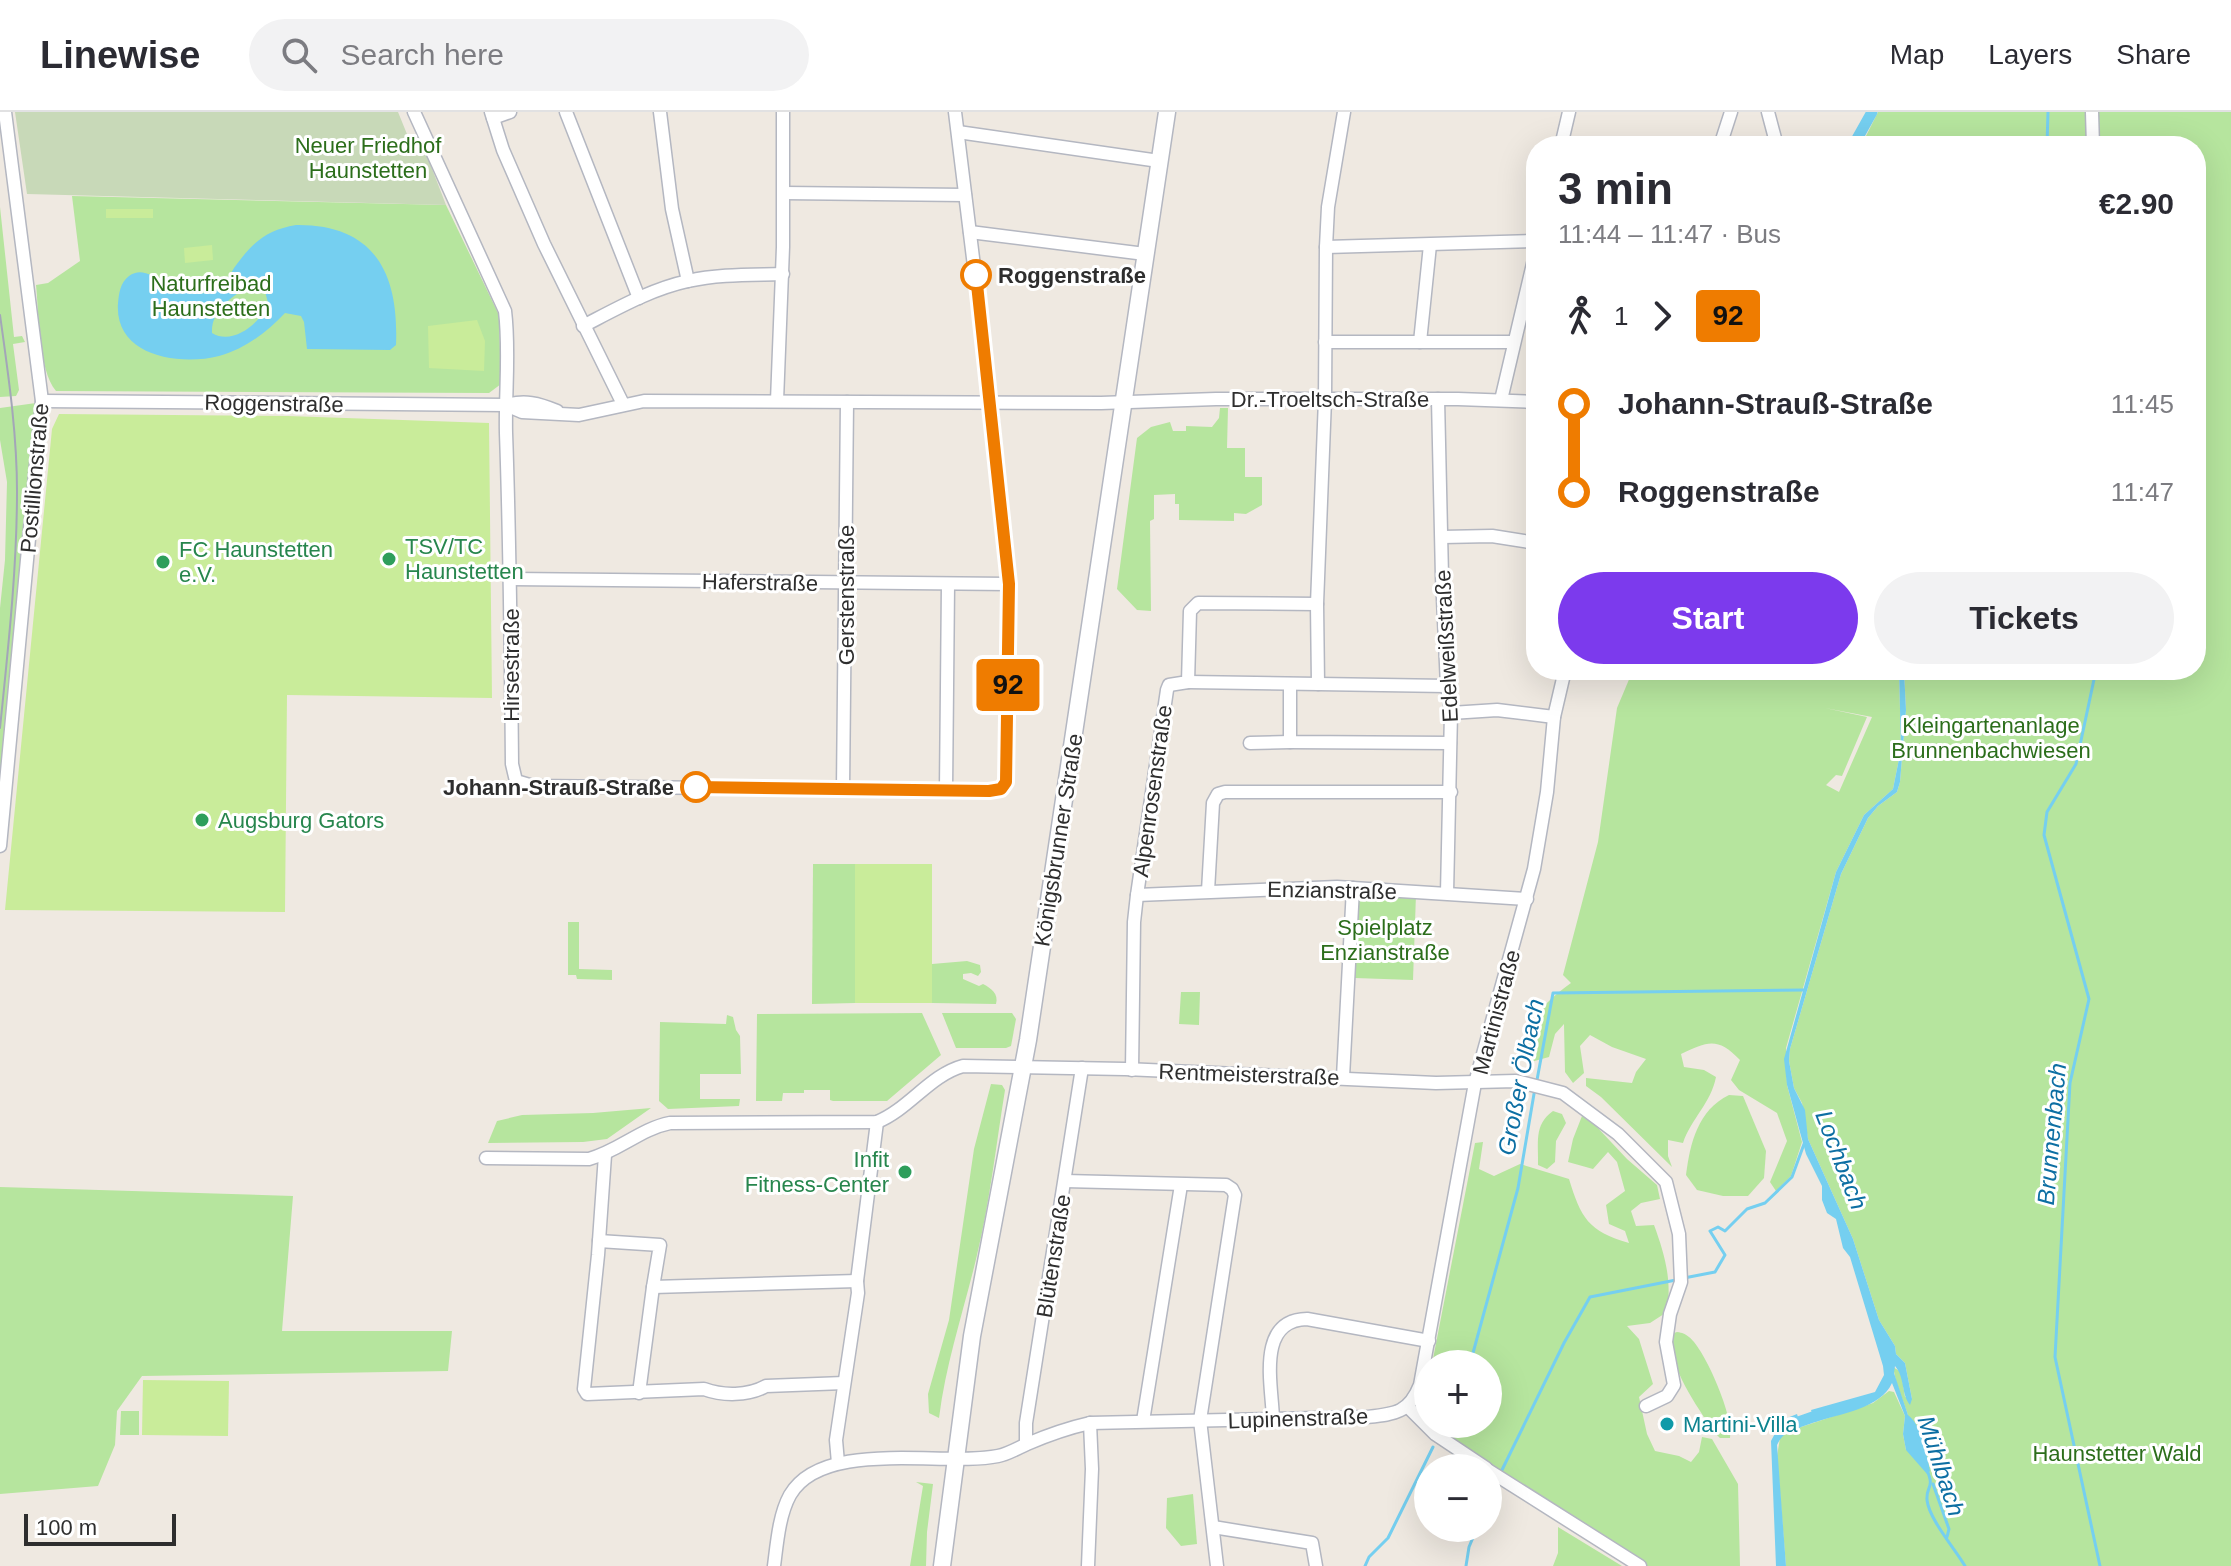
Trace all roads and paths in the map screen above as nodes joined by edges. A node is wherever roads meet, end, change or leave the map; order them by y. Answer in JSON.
{"nodes":[{"id":1,"x":5,"y":112,"type":"edge"},
{"id":2,"x":414,"y":112,"type":"edge"},
{"id":3,"x":510,"y":112,"type":"edge"},
{"id":4,"x":566,"y":112,"type":"edge"},
{"id":5,"x":660,"y":112,"type":"edge"},
{"id":6,"x":783,"y":112,"type":"edge"},
{"id":7,"x":955,"y":112,"type":"edge"},
{"id":8,"x":1167,"y":112,"type":"edge"},
{"id":9,"x":1344,"y":112,"type":"edge"},
{"id":10,"x":1569,"y":112,"type":"edge"},
{"id":11,"x":1731,"y":112,"type":"edge"},
{"id":12,"x":1768,"y":112,"type":"edge"},
{"id":13,"x":2092,"y":112,"type":"edge"},
{"id":14,"x":492,"y":115,"type":"edge"},
{"id":15,"x":958,"y":132,"type":"junction"},
{"id":16,"x":1563,"y":136,"type":"edge"},
{"id":17,"x":1723,"y":136,"type":"edge"},
{"id":18,"x":1774,"y":136,"type":"edge"},
{"id":19,"x":2093,"y":136,"type":"edge"},
{"id":20,"x":1159,"y":161,"type":"junction"},
{"id":21,"x":784,"y":193,"type":"junction"},
{"id":22,"x":965,"y":195,"type":"junction"},
{"id":23,"x":970,"y":232,"type":"junction"},
{"id":24,"x":1526,"y":241,"type":"edge"},
{"id":25,"x":1430,"y":245,"type":"junction"},
{"id":26,"x":1326,"y":247,"type":"junction"},
{"id":27,"x":1145,"y":254,"type":"junction"},
{"id":28,"x":783,"y":274,"type":"junction"},
{"id":29,"x":688,"y":281,"type":"junction"},
{"id":30,"x":639,"y":298,"type":"junction"},
{"id":31,"x":1526,"y":306,"type":"edge"},
{"id":32,"x":583,"y":326,"type":"junction"},
{"id":33,"x":1325,"y":342,"type":"junction"},
{"id":34,"x":1420,"y":342,"type":"junction"},
{"id":35,"x":1514,"y":342,"type":"junction"},
{"id":36,"x":1325,"y":399,"type":"junction"},
{"id":37,"x":1438,"y":399,"type":"junction"},
{"id":38,"x":1501,"y":400,"type":"junction"},
{"id":39,"x":42,"y":401,"type":"junction"},
{"id":40,"x":777,"y":401,"type":"junction"},
{"id":41,"x":1526,"y":401,"type":"edge"},
{"id":42,"x":847,"y":402,"type":"junction"},
{"id":43,"x":991,"y":402,"type":"junction"},
{"id":44,"x":1124,"y":402,"type":"junction"},
{"id":45,"x":623,"y":404,"type":"junction"},
{"id":46,"x":506,"y":405,"type":"junction"},
{"id":47,"x":1442,"y":537,"type":"junction"},
{"id":48,"x":1526,"y":541,"type":"edge"},
{"id":49,"x":511,"y":579,"type":"junction"},
{"id":50,"x":846,"y":583,"type":"junction"},
{"id":51,"x":948,"y":584,"type":"junction"},
{"id":52,"x":1009,"y":584,"type":"junction"},
{"id":53,"x":1317,"y":604,"type":"junction"},
{"id":54,"x":1563,"y":680,"type":"edge"},
{"id":55,"x":1188,"y":682,"type":"junction"},
{"id":56,"x":1290,"y":684,"type":"junction"},
{"id":57,"x":1318,"y":684,"type":"junction"},
{"id":58,"x":1447,"y":686,"type":"junction"},
{"id":59,"x":1451,"y":713,"type":"junction"},
{"id":60,"x":1554,"y":717,"type":"junction"},
{"id":61,"x":1290,"y":742,"type":"junction"},
{"id":62,"x":1250,"y":743,"type":"dead end"},
{"id":63,"x":1450,"y":743,"type":"junction"},
{"id":64,"x":843,"y":789,"type":"junction"},
{"id":65,"x":946,"y":790,"type":"junction"},
{"id":66,"x":1451,"y":792,"type":"junction"},
{"id":67,"x":0,"y":846,"type":"edge"},
{"id":68,"x":1353,"y":888,"type":"junction"},
{"id":69,"x":1208,"y":891,"type":"junction"},
{"id":70,"x":1447,"y":893,"type":"junction"},
{"id":71,"x":1137,"y":895,"type":"junction"},
{"id":72,"x":1527,"y":899,"type":"junction"},
{"id":73,"x":1024,"y":1066,"type":"junction"},
{"id":74,"x":1082,"y":1068,"type":"junction"},
{"id":75,"x":1132,"y":1070,"type":"junction"},
{"id":76,"x":1343,"y":1077,"type":"junction"},
{"id":77,"x":1475,"y":1083,"type":"junction"},
{"id":78,"x":877,"y":1122,"type":"junction"},
{"id":79,"x":605,"y":1155,"type":"junction"},
{"id":80,"x":486,"y":1158,"type":"dead end"},
{"id":81,"x":1065,"y":1181,"type":"junction"},
{"id":82,"x":1181,"y":1185,"type":"junction"},
{"id":83,"x":599,"y":1241,"type":"junction"},
{"id":84,"x":857,"y":1281,"type":"junction"},
{"id":85,"x":653,"y":1287,"type":"junction"},
{"id":86,"x":1429,"y":1341,"type":"junction"},
{"id":87,"x":844,"y":1383,"type":"junction"},
{"id":88,"x":639,"y":1393,"type":"junction"},
{"id":89,"x":1646,"y":1406,"type":"dead end"},
{"id":90,"x":1408,"y":1407,"type":"junction"},
{"id":91,"x":1273,"y":1419,"type":"junction"},
{"id":92,"x":1200,"y":1420,"type":"junction"},
{"id":93,"x":1143,"y":1421,"type":"junction"},
{"id":94,"x":1090,"y":1423,"type":"junction"},
{"id":95,"x":1026,"y":1444,"type":"junction"},
{"id":96,"x":1465,"y":1454,"type":"edge"},
{"id":97,"x":955,"y":1457,"type":"junction"},
{"id":98,"x":838,"y":1463,"type":"junction"},
{"id":99,"x":1502,"y":1479,"type":"edge"},
{"id":100,"x":1213,"y":1527,"type":"junction"},
{"id":101,"x":774,"y":1566,"type":"edge"},
{"id":102,"x":942,"y":1566,"type":"edge"},
{"id":103,"x":1088,"y":1566,"type":"edge"},
{"id":104,"x":1217,"y":1566,"type":"edge"},
{"id":105,"x":1316,"y":1566,"type":"edge"},
{"id":106,"x":1640,"y":1566,"type":"edge"}],
"edges":[{"from":1,"to":39,"type":"street","name":"Postillionstraße"},
{"from":2,"to":46,"type":"street","name":"Hirsestraße"},
{"from":3,"to":14,"type":"street"},
{"from":4,"to":30,"type":"street"},
{"from":5,"to":29,"type":"street"},
{"from":6,"to":21,"type":"street"},
{"from":7,"to":15,"type":"street"},
{"from":8,"to":20,"type":"main road","name":"Königsbrunner Straße"},
{"from":9,"to":26,"type":"street"},
{"from":10,"to":16,"type":"street"},
{"from":11,"to":17,"type":"street"},
{"from":12,"to":18,"type":"street"},
{"from":13,"to":19,"type":"street"},
{"from":14,"to":32,"type":"street"},
{"from":15,"to":20,"type":"street"},
{"from":15,"to":22,"type":"street"},
{"from":20,"to":27,"type":"main road","name":"Königsbrunner Straße"},
{"from":21,"to":22,"type":"street"},
{"from":21,"to":28,"type":"street"},
{"from":22,"to":23,"type":"street"},
{"from":23,"to":27,"type":"street"},
{"from":23,"to":43,"type":"street"},
{"from":24,"to":25,"type":"street"},
{"from":25,"to":26,"type":"street"},
{"from":25,"to":34,"type":"street"},
{"from":26,"to":33,"type":"street"},
{"from":27,"to":44,"type":"main road","name":"Königsbrunner Straße"},
{"from":28,"to":29,"type":"street"},
{"from":28,"to":40,"type":"street"},
{"from":29,"to":30,"type":"street"},
{"from":30,"to":32,"type":"street"},
{"from":31,"to":35,"type":"street"},
{"from":32,"to":45,"type":"street"},
{"from":33,"to":34,"type":"street"},
{"from":33,"to":36,"type":"street"},
{"from":34,"to":35,"type":"street"},
{"from":35,"to":38,"type":"street"},
{"from":36,"to":37,"type":"street","name":"Dr.-Troeltsch-Straße"},
{"from":36,"to":44,"type":"street","name":"Dr.-Troeltsch-Straße"},
{"from":36,"to":53,"type":"street"},
{"from":37,"to":38,"type":"street","name":"Dr.-Troeltsch-Straße"},
{"from":37,"to":47,"type":"street","name":"Edelweißstraße"},
{"from":38,"to":41,"type":"street","name":"Dr.-Troeltsch-Straße"},
{"from":39,"to":46,"type":"street","name":"Roggenstraße"},
{"from":39,"to":67,"type":"street","name":"Postillionstraße"},
{"from":40,"to":42,"type":"street","name":"Roggenstraße"},
{"from":40,"to":45,"type":"street","name":"Roggenstraße"},
{"from":42,"to":43,"type":"street","name":"Roggenstraße"},
{"from":42,"to":50,"type":"street","name":"Gerstenstraße"},
{"from":43,"to":44,"type":"street","name":"Roggenstraße"},
{"from":43,"to":52,"type":"street"},
{"from":44,"to":73,"type":"main road","name":"Königsbrunner Straße"},
{"from":45,"to":46,"type":"street","name":"Roggenstraße"},
{"from":46,"to":49,"type":"street","name":"Hirsestraße"},
{"from":47,"to":48,"type":"street"},
{"from":47,"to":58,"type":"street","name":"Edelweißstraße"},
{"from":49,"to":50,"type":"street","name":"Haferstraße"},
{"from":49,"to":64,"type":"street","name":"Hirsestraße"},
{"from":50,"to":51,"type":"street","name":"Haferstraße"},
{"from":50,"to":64,"type":"street","name":"Gerstenstraße"},
{"from":51,"to":52,"type":"street","name":"Haferstraße"},
{"from":51,"to":65,"type":"street"},
{"from":52,"to":65,"type":"street"},
{"from":53,"to":55,"type":"street","name":"Alpenrosenstraße"},
{"from":53,"to":57,"type":"street"},
{"from":54,"to":60,"type":"street","name":"Martinistraße"},
{"from":55,"to":56,"type":"street"},
{"from":55,"to":71,"type":"street","name":"Alpenrosenstraße"},
{"from":56,"to":57,"type":"street"},
{"from":56,"to":61,"type":"street"},
{"from":57,"to":58,"type":"street"},
{"from":58,"to":59,"type":"street","name":"Edelweißstraße"},
{"from":59,"to":60,"type":"street"},
{"from":59,"to":63,"type":"street","name":"Edelweißstraße"},
{"from":60,"to":72,"type":"street","name":"Martinistraße"},
{"from":61,"to":62,"type":"street"},
{"from":61,"to":63,"type":"street"},
{"from":63,"to":66,"type":"street","name":"Edelweißstraße"},
{"from":64,"to":65,"type":"street"},
{"from":66,"to":69,"type":"street"},
{"from":66,"to":70,"type":"street","name":"Edelweißstraße"},
{"from":68,"to":69,"type":"street","name":"Enzianstraße"},
{"from":68,"to":70,"type":"street","name":"Enzianstraße"},
{"from":68,"to":76,"type":"street"},
{"from":69,"to":71,"type":"street","name":"Enzianstraße"},
{"from":70,"to":72,"type":"street","name":"Enzianstraße"},
{"from":71,"to":75,"type":"street","name":"Alpenrosenstraße"},
{"from":72,"to":77,"type":"street","name":"Martinistraße"},
{"from":73,"to":74,"type":"street","name":"Rentmeisterstraße"},
{"from":73,"to":78,"type":"street","name":"Rentmeisterstraße"},
{"from":73,"to":97,"type":"main road","name":"Königsbrunner Straße"},
{"from":74,"to":75,"type":"street","name":"Rentmeisterstraße"},
{"from":74,"to":81,"type":"street","name":"Blütenstraße"},
{"from":75,"to":76,"type":"street","name":"Rentmeisterstraße"},
{"from":76,"to":77,"type":"street","name":"Rentmeisterstraße"},
{"from":77,"to":86,"type":"street"},
{"from":77,"to":89,"type":"street","name":"Martinistraße"},
{"from":78,"to":79,"type":"street"},
{"from":78,"to":84,"type":"street"},
{"from":79,"to":80,"type":"street"},
{"from":79,"to":83,"type":"street"},
{"from":81,"to":82,"type":"street"},
{"from":81,"to":95,"type":"street","name":"Blütenstraße"},
{"from":82,"to":92,"type":"street"},
{"from":82,"to":93,"type":"street"},
{"from":83,"to":85,"type":"street"},
{"from":83,"to":88,"type":"street"},
{"from":84,"to":85,"type":"street"},
{"from":84,"to":87,"type":"street"},
{"from":85,"to":88,"type":"street"},
{"from":86,"to":90,"type":"street"},
{"from":86,"to":91,"type":"street"},
{"from":87,"to":88,"type":"street"},
{"from":87,"to":98,"type":"street"},
{"from":90,"to":91,"type":"street","name":"Lupinenstraße"},
{"from":90,"to":96,"type":"street"},
{"from":91,"to":92,"type":"street","name":"Lupinenstraße"},
{"from":92,"to":93,"type":"street","name":"Lupinenstraße"},
{"from":92,"to":100,"type":"street"},
{"from":93,"to":94,"type":"street","name":"Lupinenstraße"},
{"from":94,"to":95,"type":"street","name":"Lupinenstraße"},
{"from":94,"to":103,"type":"street"},
{"from":95,"to":97,"type":"street","name":"Lupinenstraße"},
{"from":97,"to":98,"type":"street","name":"Lupinenstraße"},
{"from":97,"to":102,"type":"main road","name":"Königsbrunner Straße"},
{"from":98,"to":101,"type":"street"},
{"from":99,"to":106,"type":"street"},
{"from":100,"to":104,"type":"street"},
{"from":100,"to":105,"type":"street"}]}
